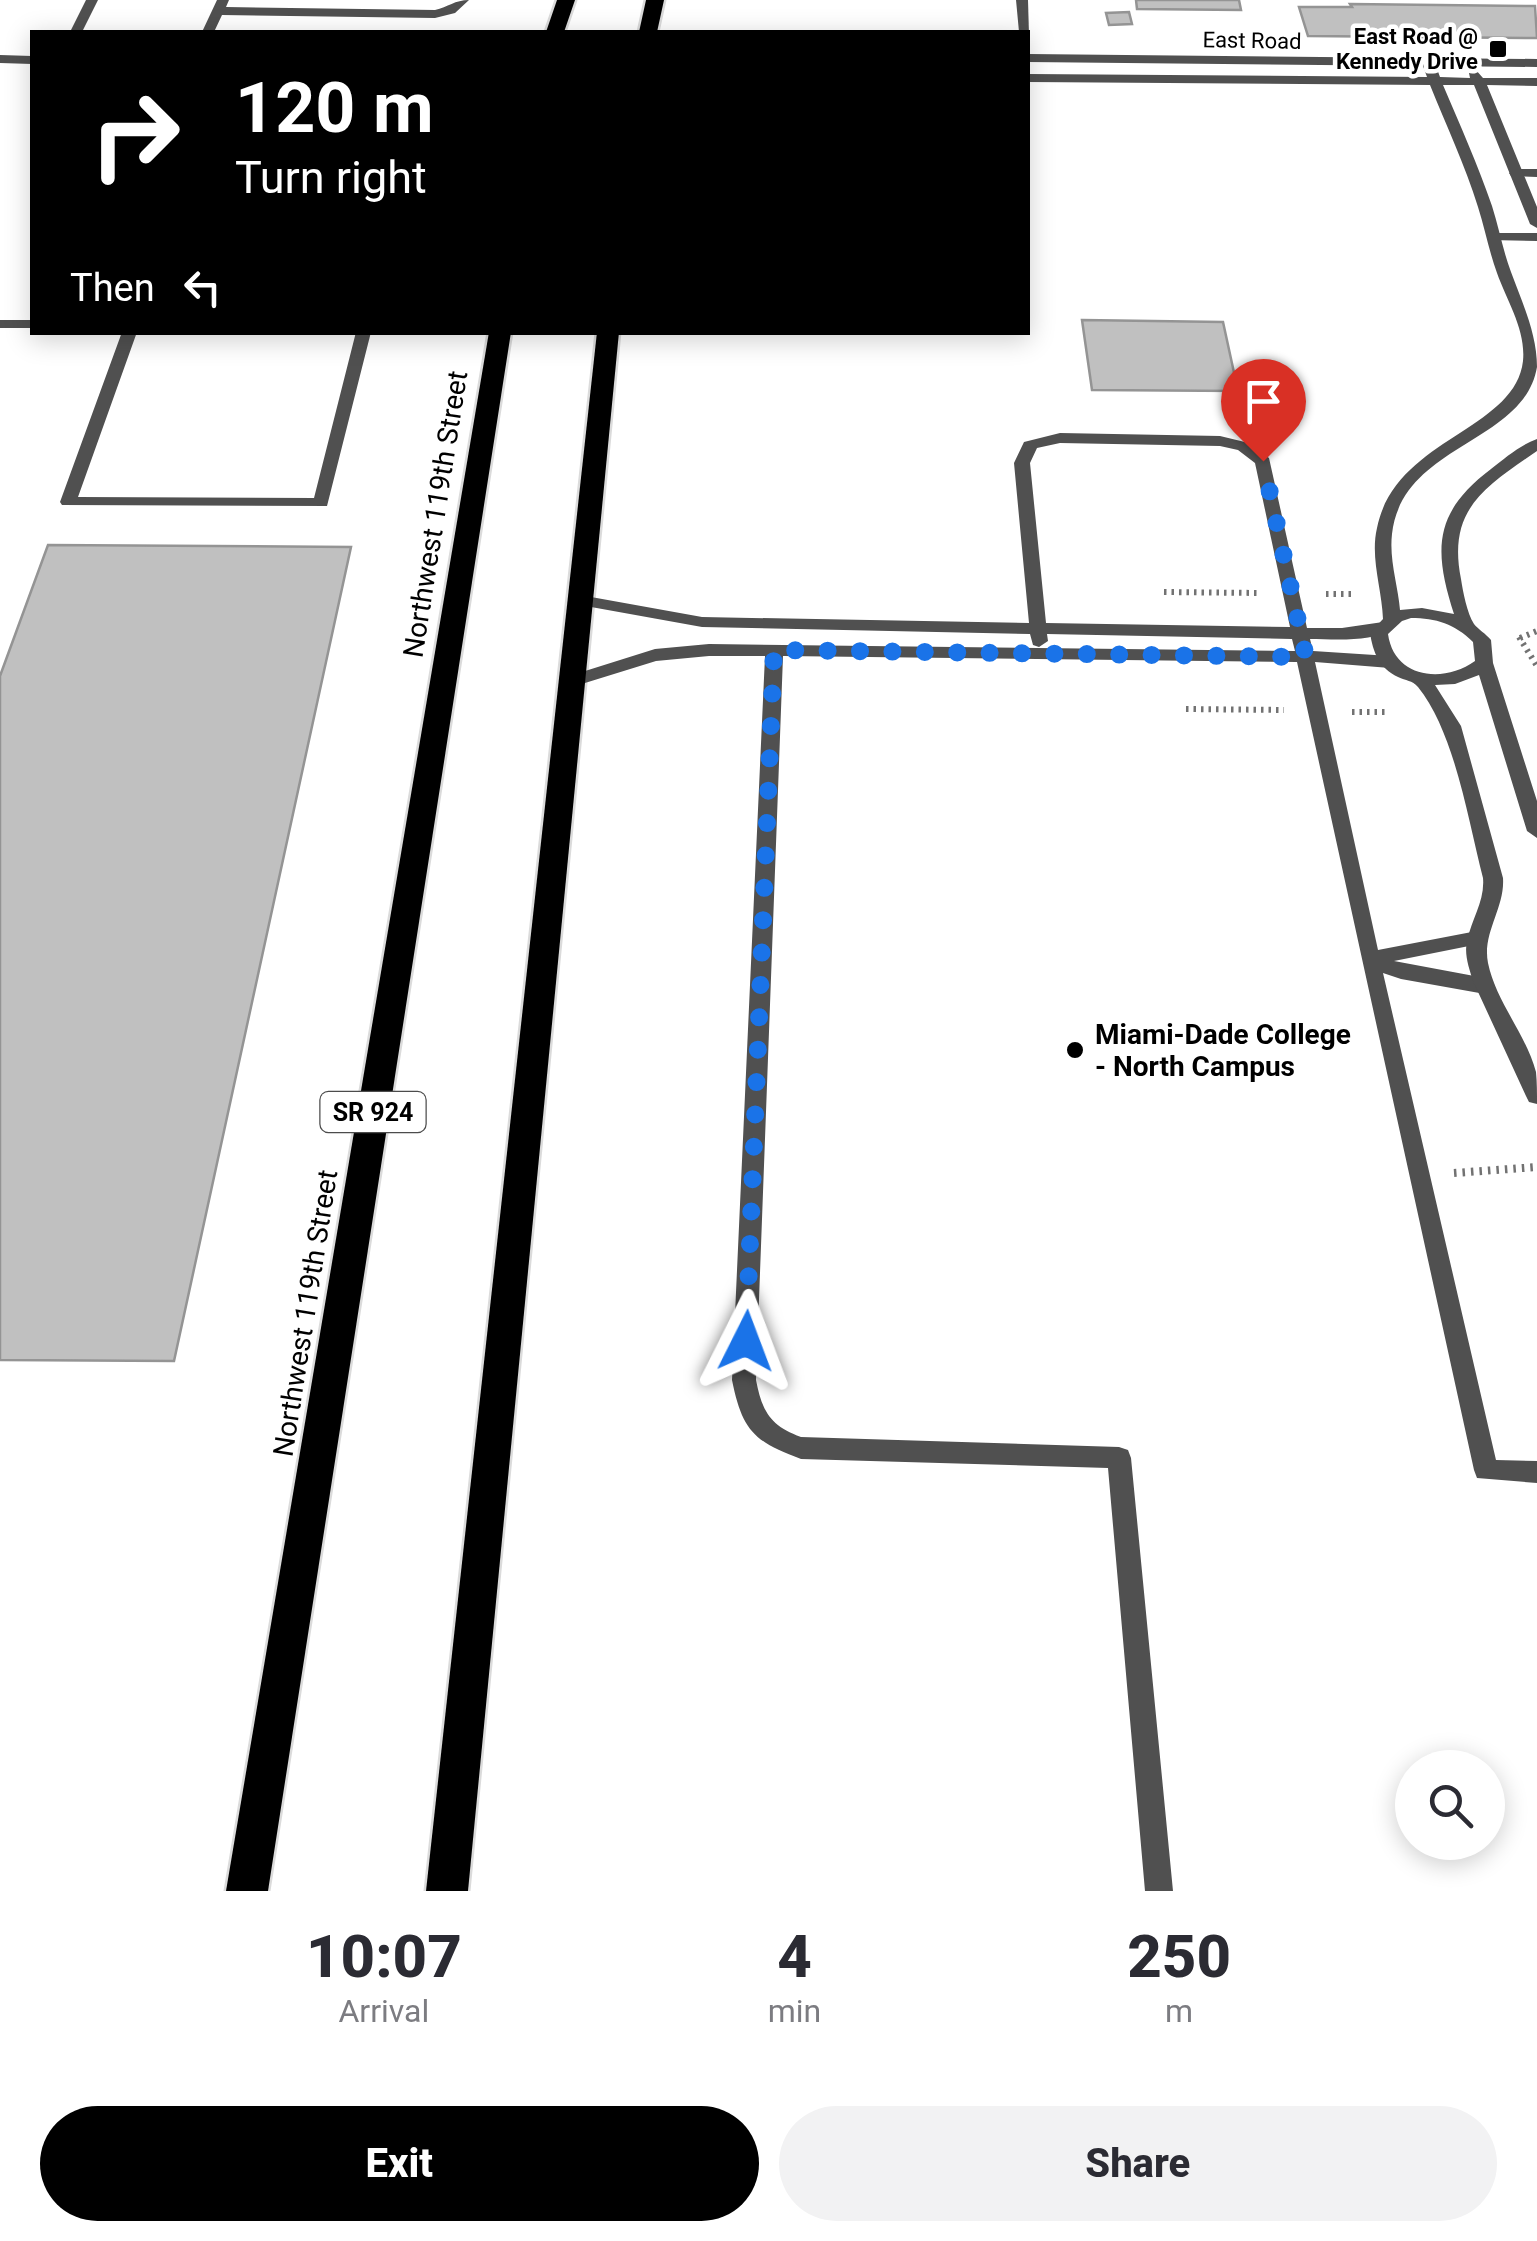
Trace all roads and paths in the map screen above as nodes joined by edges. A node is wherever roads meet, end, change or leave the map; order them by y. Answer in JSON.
{"nodes":[{"id":1,"x":92,"y":0,"type":"edge"},
{"id":2,"x":462,"y":0,"type":"edge"},
{"id":3,"x":566,"y":0,"type":"edge"},
{"id":4,"x":656,"y":0,"type":"edge"},
{"id":5,"x":1022,"y":0,"type":"edge"},
{"id":6,"x":221,"y":5,"type":"edge"},
{"id":7,"x":77,"y":30,"type":"edge"},
{"id":8,"x":209,"y":30,"type":"edge"},
{"id":9,"x":556,"y":30,"type":"edge"},
{"id":10,"x":648,"y":30,"type":"edge"},
{"id":11,"x":1025,"y":30,"type":"edge"},
{"id":12,"x":1030,"y":58,"type":"edge"},
{"id":13,"x":0,"y":59,"type":"edge"},
{"id":14,"x":30,"y":60,"type":"edge"},
{"id":15,"x":1428,"y":62,"type":"junction"},
{"id":16,"x":1471,"y":63,"type":"junction"},
{"id":17,"x":1537,"y":63,"type":"edge"},
{"id":18,"x":1030,"y":78,"type":"edge"},
{"id":19,"x":1435,"y":81,"type":"junction"},
{"id":20,"x":1479,"y":82,"type":"junction"},
{"id":21,"x":1537,"y":82,"type":"edge"},
{"id":22,"x":1516,"y":173,"type":"junction"},
{"id":23,"x":1537,"y":173,"type":"edge"},
{"id":24,"x":1537,"y":224,"type":"edge"},
{"id":25,"x":1494,"y":237,"type":"junction"},
{"id":26,"x":1537,"y":237,"type":"edge"},
{"id":27,"x":0,"y":324,"type":"edge"},
{"id":28,"x":30,"y":324,"type":"edge"},
{"id":29,"x":129,"y":335,"type":"edge"},
{"id":30,"x":363,"y":335,"type":"edge"},
{"id":31,"x":500,"y":335,"type":"edge"},
{"id":32,"x":608,"y":335,"type":"edge"},
{"id":33,"x":1537,"y":444,"type":"edge"},
{"id":34,"x":1164,"y":592,"type":"dead end"},
{"id":35,"x":1270,"y":593,"type":"dead end"},
{"id":36,"x":1313,"y":594,"type":"dead end"},
{"id":37,"x":1355,"y":594,"type":"dead end"},
{"id":38,"x":580,"y":600,"type":"junction"},
{"id":39,"x":1387,"y":624,"type":"junction"},
{"id":40,"x":1511,"y":624,"type":"dead end"},
{"id":41,"x":1466,"y":625,"type":"junction"},
{"id":42,"x":1537,"y":630,"type":"edge"},
{"id":43,"x":1300,"y":632,"type":"junction"},
{"id":44,"x":1039,"y":634,"type":"junction"},
{"id":45,"x":1520,"y":638,"type":"junction"},
{"id":46,"x":774,"y":650,"type":"junction"},
{"id":47,"x":1306,"y":657,"type":"junction"},
{"id":48,"x":1390,"y":662,"type":"junction"},
{"id":49,"x":1484,"y":662,"type":"junction"},
{"id":50,"x":1537,"y":666,"type":"edge"},
{"id":51,"x":1422,"y":678,"type":"junction"},
{"id":52,"x":572,"y":681,"type":"junction"},
{"id":53,"x":1186,"y":709,"type":"dead end"},
{"id":54,"x":1292,"y":710,"type":"dead end"},
{"id":55,"x":1345,"y":712,"type":"dead end"},
{"id":56,"x":1385,"y":712,"type":"dead end"},
{"id":57,"x":1537,"y":831,"type":"edge"},
{"id":58,"x":1478,"y":938,"type":"junction"},
{"id":59,"x":1370,"y":960,"type":"junction"},
{"id":60,"x":1486,"y":986,"type":"junction"},
{"id":61,"x":1527,"y":1052,"type":"edge"},
{"id":62,"x":1537,"y":1096,"type":"edge"},
{"id":63,"x":1537,"y":1167,"type":"edge"},
{"id":64,"x":1503,"y":1171,"type":"dead end"},
{"id":65,"x":1537,"y":1472,"type":"edge"},
{"id":66,"x":247,"y":1891,"type":"edge"},
{"id":67,"x":447,"y":1891,"type":"edge"},
{"id":68,"x":1159,"y":1891,"type":"edge"}],
"edges":[{"from":1,"to":7,"type":"street"},
{"from":2,"to":6,"type":"street"},
{"from":3,"to":9,"type":"highway"},
{"from":4,"to":10,"type":"highway"},
{"from":5,"to":11,"type":"street"},
{"from":6,"to":8,"type":"street"},
{"from":12,"to":15,"type":"street","name":"East Road"},
{"from":13,"to":14,"type":"street"},
{"from":15,"to":16,"type":"street","name":"East Road"},
{"from":15,"to":19,"type":"street"},
{"from":16,"to":17,"type":"street","name":"East Road"},
{"from":16,"to":20,"type":"street"},
{"from":18,"to":19,"type":"street","name":"East Road"},
{"from":19,"to":20,"type":"street","name":"East Road"},
{"from":19,"to":25,"type":"street"},
{"from":20,"to":21,"type":"street","name":"East Road"},
{"from":20,"to":22,"type":"street"},
{"from":22,"to":23,"type":"street"},
{"from":22,"to":24,"type":"street"},
{"from":25,"to":26,"type":"street"},
{"from":25,"to":39,"type":"street"},
{"from":27,"to":28,"type":"street"},
{"from":29,"to":30,"type":"street"},
{"from":31,"to":66,"type":"highway","name":"Northwest 119th Street","number":"SR 924"},
{"from":32,"to":38,"type":"highway"},
{"from":33,"to":41,"type":"street"},
{"from":34,"to":35,"type":"path"},
{"from":36,"to":37,"type":"path"},
{"from":38,"to":44,"type":"street"},
{"from":38,"to":52,"type":"highway"},
{"from":39,"to":41,"type":"street"},
{"from":39,"to":43,"type":"street"},
{"from":39,"to":48,"type":"street"},
{"from":40,"to":45,"type":"path"},
{"from":41,"to":49,"type":"street"},
{"from":42,"to":45,"type":"path"},
{"from":43,"to":44,"type":"street"},
{"from":43,"to":44,"type":"street"},
{"from":43,"to":47,"type":"street"},
{"from":45,"to":50,"type":"path"},
{"from":46,"to":47,"type":"street"},
{"from":46,"to":52,"type":"street"},
{"from":46,"to":68,"type":"street"},
{"from":47,"to":48,"type":"street"},
{"from":47,"to":59,"type":"street"},
{"from":48,"to":51,"type":"street"},
{"from":49,"to":51,"type":"street"},
{"from":49,"to":57,"type":"street"},
{"from":51,"to":58,"type":"street"},
{"from":52,"to":67,"type":"highway"},
{"from":53,"to":54,"type":"path"},
{"from":55,"to":56,"type":"path"},
{"from":58,"to":59,"type":"street"},
{"from":58,"to":60,"type":"street"},
{"from":59,"to":60,"type":"street"},
{"from":59,"to":65,"type":"street"},
{"from":60,"to":61,"type":"street"},
{"from":61,"to":62,"type":"street"},
{"from":63,"to":64,"type":"path"}]}
